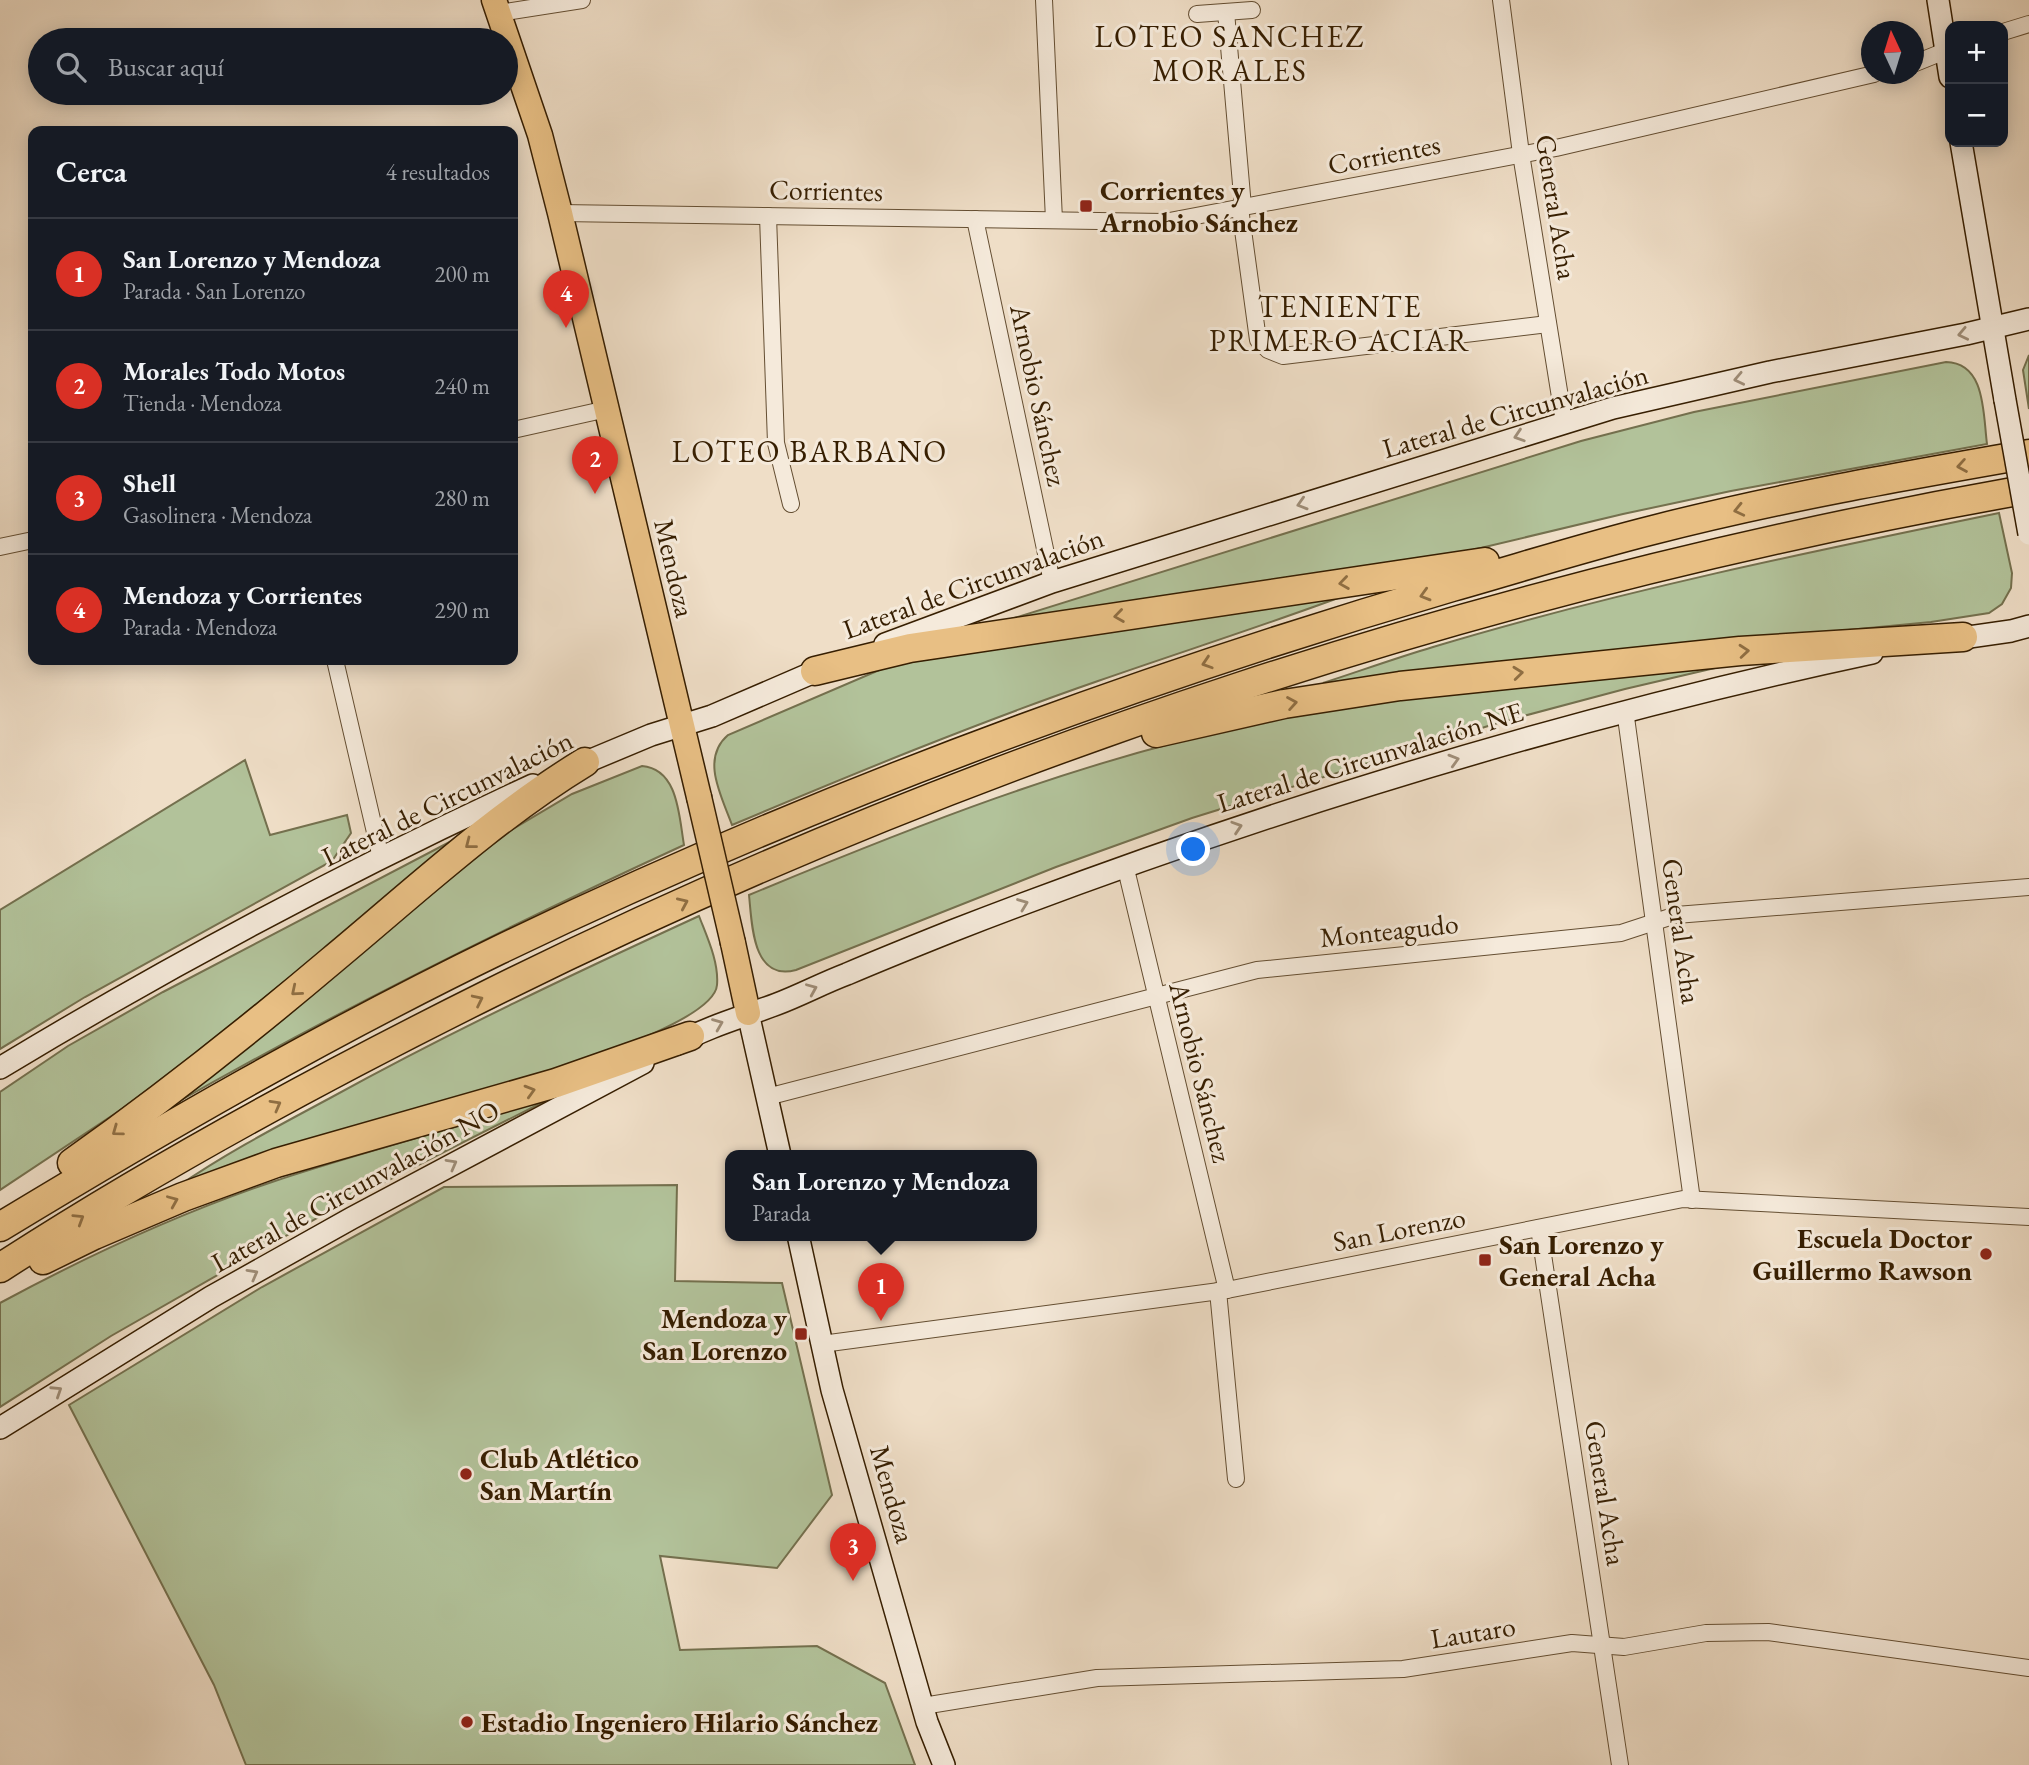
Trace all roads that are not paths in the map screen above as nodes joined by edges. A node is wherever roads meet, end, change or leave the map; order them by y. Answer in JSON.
{"nodes":[{"id":1,"x":582,"y":0,"type":"edge"},
{"id":2,"x":1044,"y":0,"type":"edge"},
{"id":3,"x":1501,"y":0,"type":"edge"},
{"id":4,"x":1938,"y":0,"type":"edge"},
{"id":5,"x":497,"y":6,"type":"edge"},
{"id":6,"x":1252,"y":10,"type":"dead end"},
{"id":7,"x":1226,"y":12,"type":"junction"},
{"id":8,"x":1197,"y":14,"type":"dead end"},
{"id":9,"x":2029,"y":24,"type":"edge"},
{"id":10,"x":504,"y":28,"type":"edge"},
{"id":11,"x":2008,"y":30,"type":"edge"},
{"id":12,"x":1945,"y":34,"type":"edge"},
{"id":13,"x":1945,"y":50,"type":"edge"},
{"id":14,"x":1924,"y":59,"type":"edge"},
{"id":15,"x":518,"y":69,"type":"edge"},
{"id":16,"x":1861,"y":77,"type":"edge"},
{"id":17,"x":1962,"y":147,"type":"edge"},
{"id":18,"x":1521,"y":154,"type":"junction"},
{"id":19,"x":1241,"y":207,"type":"junction"},
{"id":20,"x":560,"y":213,"type":"junction"},
{"id":21,"x":768,"y":216,"type":"junction"},
{"id":22,"x":975,"y":219,"type":"junction"},
{"id":23,"x":1054,"y":220,"type":"junction"},
{"id":24,"x":2029,"y":319,"type":"edge"},
{"id":25,"x":1548,"y":324,"type":"junction"},
{"id":26,"x":1993,"y":327,"type":"junction"},
{"id":27,"x":607,"y":409,"type":"junction"},
{"id":28,"x":1564,"y":422,"type":"junction"},
{"id":29,"x":518,"y":429,"type":"edge"},
{"id":30,"x":2029,"y":454,"type":"edge"},
{"id":31,"x":2029,"y":489,"type":"edge"},
{"id":32,"x":791,"y":504,"type":"dead end"},
{"id":33,"x":1653,"y":530,"type":"junction"},
{"id":34,"x":2029,"y":534,"type":"edge"},
{"id":35,"x":28,"y":541,"type":"edge"},
{"id":36,"x":0,"y":547,"type":"edge"},
{"id":37,"x":1052,"y":582,"type":"junction"},
{"id":38,"x":2029,"y":626,"type":"edge"},
{"id":39,"x":1963,"y":637,"type":"junction"},
{"id":40,"x":336,"y":665,"type":"edge"},
{"id":41,"x":815,"y":671,"type":"junction"},
{"id":42,"x":1625,"y":710,"type":"junction"},
{"id":43,"x":682,"y":725,"type":"junction"},
{"id":44,"x":585,"y":762,"type":"junction"},
{"id":45,"x":988,"y":776,"type":"junction"},
{"id":46,"x":381,"y":858,"type":"junction"},
{"id":47,"x":1125,"y":865,"type":"junction"},
{"id":48,"x":2029,"y":887,"type":"edge"},
{"id":49,"x":1655,"y":922,"type":"junction"},
{"id":50,"x":1156,"y":996,"type":"junction"},
{"id":51,"x":748,"y":1013,"type":"junction"},
{"id":52,"x":690,"y":1037,"type":"junction"},
{"id":53,"x":0,"y":1068,"type":"edge"},
{"id":54,"x":767,"y":1097,"type":"junction"},
{"id":55,"x":779,"y":1150,"type":"edge"},
{"id":56,"x":1692,"y":1200,"type":"junction"},
{"id":57,"x":0,"y":1215,"type":"edge"},
{"id":58,"x":2029,"y":1217,"type":"edge"},
{"id":59,"x":0,"y":1227,"type":"edge"},
{"id":60,"x":1539,"y":1228,"type":"junction"},
{"id":61,"x":799,"y":1241,"type":"edge"},
{"id":62,"x":0,"y":1268,"type":"edge"},
{"id":63,"x":0,"y":1282,"type":"edge"},
{"id":64,"x":1222,"y":1291,"type":"junction"},
{"id":65,"x":822,"y":1344,"type":"junction"},
{"id":66,"x":0,"y":1427,"type":"edge"},
{"id":67,"x":1236,"y":1479,"type":"dead end"},
{"id":68,"x":1602,"y":1645,"type":"junction"},
{"id":69,"x":2029,"y":1668,"type":"edge"},
{"id":70,"x":923,"y":1706,"type":"junction"},
{"id":71,"x":944,"y":1765,"type":"edge"},
{"id":72,"x":1620,"y":1765,"type":"edge"}],
"edges":[{"from":1,"to":5,"type":"street"},
{"from":2,"to":23,"type":"street"},
{"from":3,"to":18,"type":"street","name":"General Acha"},
{"from":4,"to":12,"type":"street"},
{"from":5,"to":10,"type":"main road","name":"Mendoza"},
{"from":6,"to":7,"type":"street"},
{"from":7,"to":8,"type":"street"},
{"from":7,"to":19,"type":"street"},
{"from":9,"to":11,"type":"street"},
{"from":13,"to":14,"type":"street"},
{"from":15,"to":20,"type":"main road","name":"Mendoza"},
{"from":16,"to":18,"type":"street","name":"Corrientes"},
{"from":17,"to":26,"type":"street"},
{"from":18,"to":19,"type":"street","name":"Corrientes"},
{"from":18,"to":25,"type":"street","name":"General Acha"},
{"from":19,"to":23,"type":"street","name":"Corrientes"},
{"from":19,"to":25,"type":"street"},
{"from":20,"to":21,"type":"street","name":"Corrientes"},
{"from":20,"to":27,"type":"main road","name":"Mendoza"},
{"from":21,"to":22,"type":"street","name":"Corrientes"},
{"from":21,"to":32,"type":"street"},
{"from":22,"to":23,"type":"street","name":"Corrientes"},
{"from":22,"to":37,"type":"street","name":"Arnobio Sánchez"},
{"from":24,"to":26,"type":"street","name":"Lateral de Circunvalación"},
{"from":25,"to":28,"type":"street","name":"General Acha"},
{"from":26,"to":28,"type":"street","name":"Lateral de Circunvalación","one_way":true},
{"from":26,"to":34,"type":"street","bridge":true},
{"from":27,"to":29,"type":"street"},
{"from":27,"to":43,"type":"main road","name":"Mendoza"},
{"from":28,"to":37,"type":"street","name":"Lateral de Circunvalación","one_way":true},
{"from":30,"to":33,"type":"highway","one_way":true},
{"from":31,"to":45,"type":"highway"},
{"from":33,"to":41,"type":"highway","one_way":true},
{"from":33,"to":59,"type":"highway","one_way":true},
{"from":35,"to":36,"type":"street"},
{"from":37,"to":41,"type":"street","name":"Lateral de Circunvalación"},
{"from":38,"to":39,"type":"street","name":"Lateral de Circunvalación NE"},
{"from":39,"to":42,"type":"street","name":"Lateral de Circunvalación NE"},
{"from":45,"to":39,"type":"highway","one_way":true},
{"from":40,"to":46,"type":"street"},
{"from":41,"to":43,"type":"street","name":"Lateral de Circunvalación"},
{"from":47,"to":42,"type":"street","name":"Lateral de Circunvalación NE","one_way":true},
{"from":42,"to":49,"type":"street","name":"General Acha"},
{"from":43,"to":44,"type":"street","name":"Lateral de Circunvalación"},
{"from":43,"to":51,"type":"main road","name":"Mendoza","bridge":true},
{"from":44,"to":46,"type":"street","name":"Lateral de Circunvalación"},
{"from":44,"to":57,"type":"highway","one_way":true},
{"from":62,"to":45,"type":"highway","one_way":true},
{"from":46,"to":53,"type":"street","name":"Lateral de Circunvalación"},
{"from":47,"to":50,"type":"street","name":"Arnobio Sánchez"},
{"from":51,"to":47,"type":"street","name":"Lateral de Circunvalación NE","one_way":true},
{"from":48,"to":49,"type":"street","name":"Monteagudo"},
{"from":49,"to":50,"type":"street","name":"Monteagudo"},
{"from":49,"to":56,"type":"street","name":"General Acha"},
{"from":50,"to":54,"type":"street","name":"Monteagudo"},
{"from":50,"to":64,"type":"street","name":"Arnobio Sánchez"},
{"from":52,"to":51,"type":"street","name":"Lateral de Circunvalación NO","one_way":true},
{"from":51,"to":54,"type":"street","name":"Mendoza"},
{"from":63,"to":52,"type":"highway","one_way":true},
{"from":66,"to":52,"type":"street","name":"Lateral de Circunvalación NO","one_way":true},
{"from":54,"to":55,"type":"street","name":"Mendoza"},
{"from":56,"to":58,"type":"street","name":"San Lorenzo"},
{"from":56,"to":60,"type":"street","name":"San Lorenzo"},
{"from":60,"to":64,"type":"street","name":"San Lorenzo"},
{"from":60,"to":68,"type":"street","name":"General Acha"},
{"from":61,"to":65,"type":"street","name":"Mendoza"},
{"from":64,"to":65,"type":"street","name":"San Lorenzo"},
{"from":64,"to":67,"type":"street","name":"Arnobio Sánchez"},
{"from":65,"to":70,"type":"street","name":"Mendoza"},
{"from":68,"to":69,"type":"street","name":"Lautaro"},
{"from":68,"to":70,"type":"street","name":"Lautaro"},
{"from":68,"to":72,"type":"street","name":"General Acha"},
{"from":70,"to":71,"type":"street","name":"Mendoza"}]}
